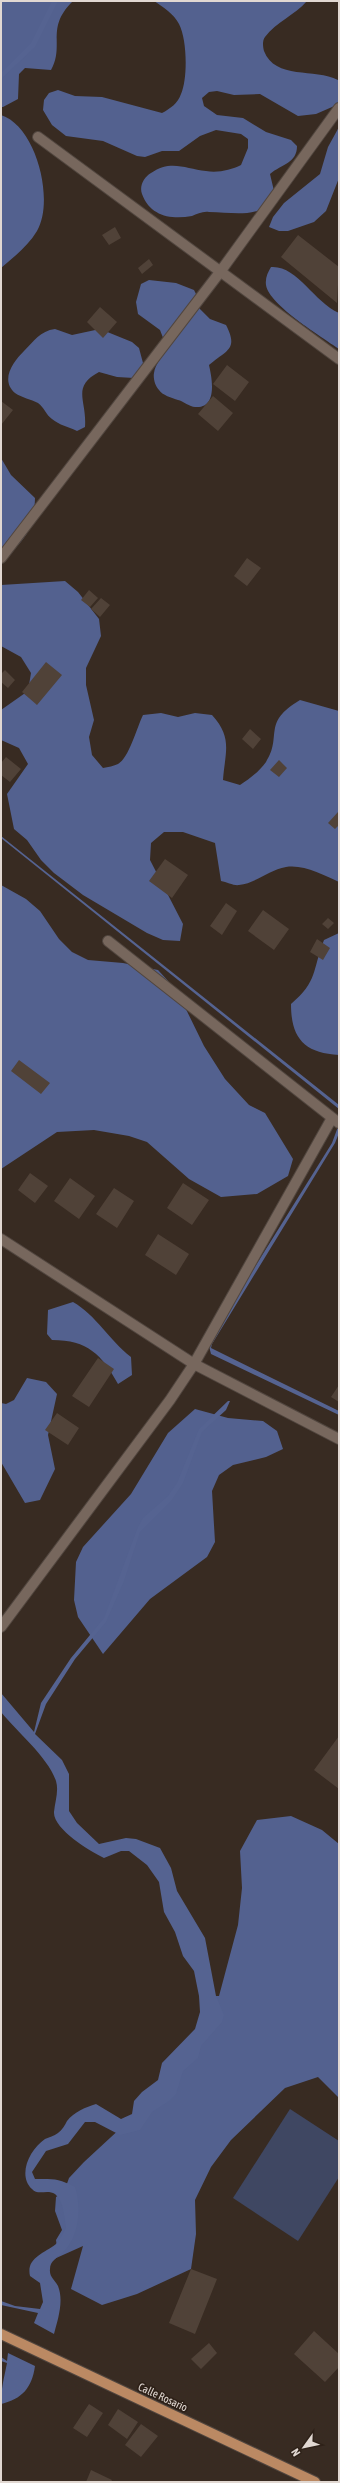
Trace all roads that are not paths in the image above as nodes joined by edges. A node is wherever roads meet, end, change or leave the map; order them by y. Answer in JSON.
{"nodes":[{"id":1,"x":339,"y":108,"type":"edge"},
{"id":2,"x":38,"y":138,"type":"dead end"},
{"id":3,"x":220,"y":272,"type":"junction"},
{"id":4,"x":339,"y":359,"type":"edge"},
{"id":5,"x":1,"y":558,"type":"edge"},
{"id":6,"x":108,"y":941,"type":"dead end"},
{"id":7,"x":336,"y":1120,"type":"edge"},
{"id":8,"x":1,"y":1239,"type":"edge"},
{"id":9,"x":194,"y":1364,"type":"junction"},
{"id":10,"x":339,"y":1440,"type":"edge"},
{"id":11,"x":1,"y":1627,"type":"edge"},
{"id":12,"x":1,"y":2334,"type":"edge"},
{"id":13,"x":315,"y":2482,"type":"edge"}],
"edges":[{"from":1,"to":3,"type":"street"},
{"from":2,"to":3,"type":"street"},
{"from":3,"to":4,"type":"street"},
{"from":3,"to":5,"type":"street"},
{"from":6,"to":7,"type":"street"},
{"from":7,"to":9,"type":"street"},
{"from":8,"to":9,"type":"street"},
{"from":9,"to":10,"type":"street"},
{"from":9,"to":11,"type":"street"},
{"from":12,"to":13,"type":"main road","name":"Calle Rosario"}]}
